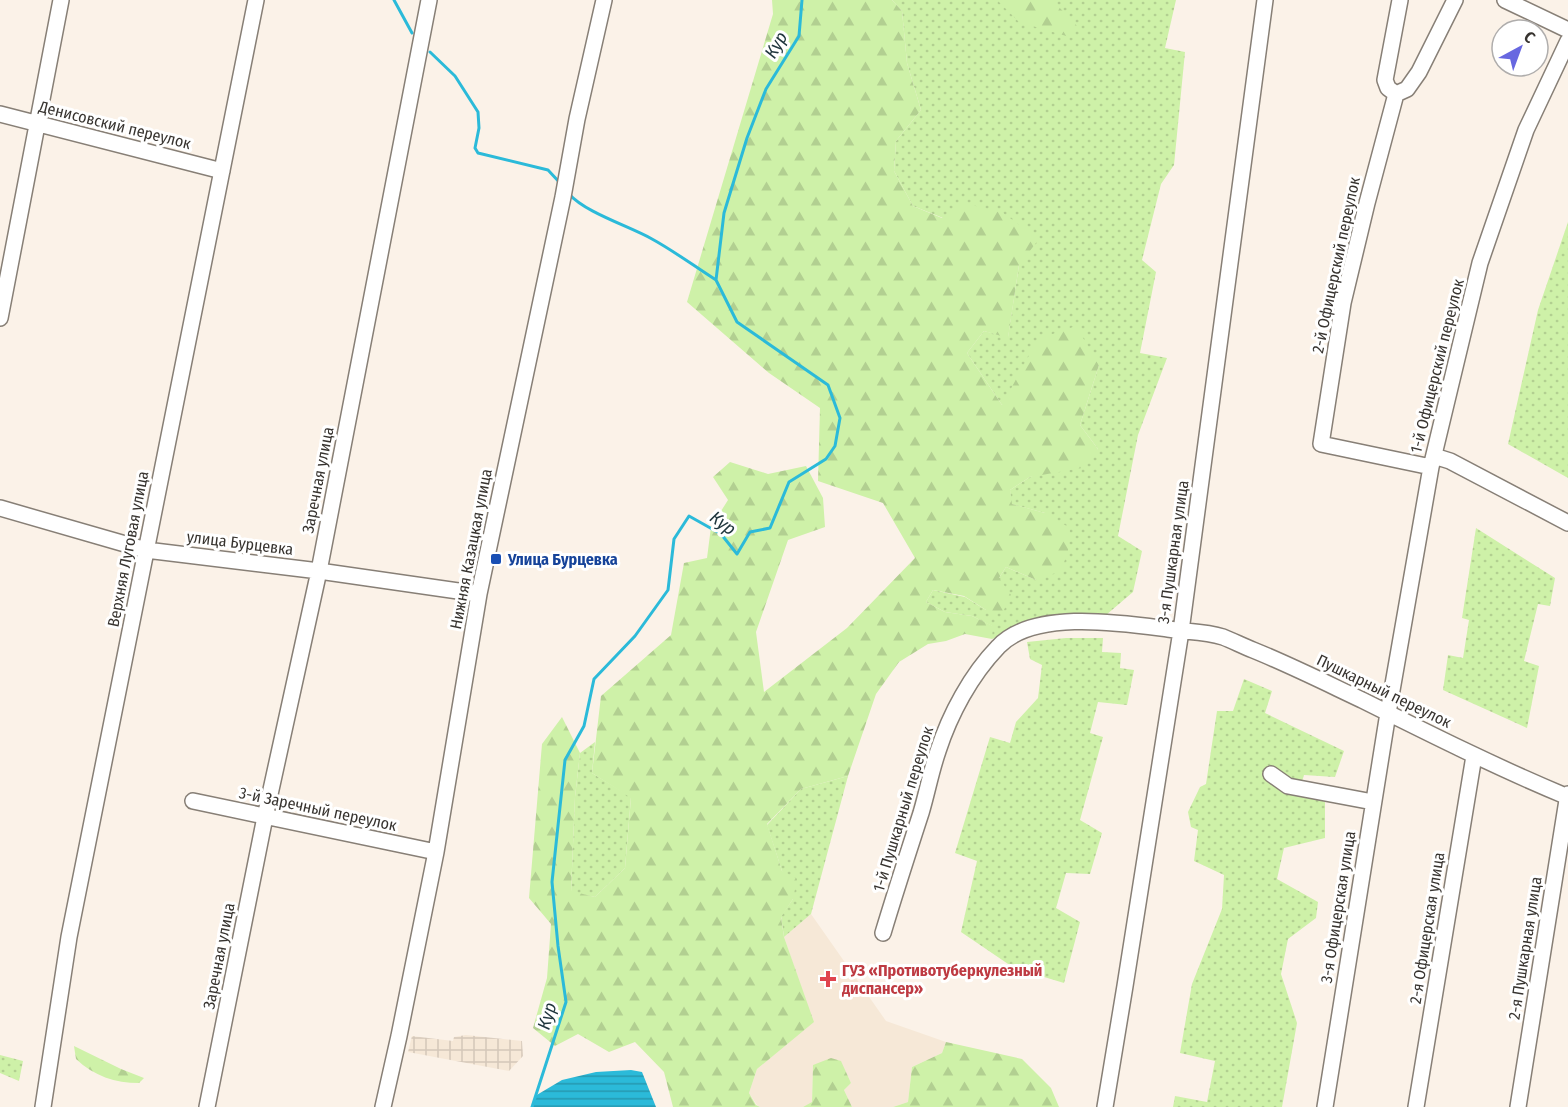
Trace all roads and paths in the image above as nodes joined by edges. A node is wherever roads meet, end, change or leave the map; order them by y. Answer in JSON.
{"nodes":[{"id":1,"x":61,"y":0,"type":"edge"},
{"id":2,"x":256,"y":0,"type":"edge"},
{"id":3,"x":429,"y":0,"type":"edge"},
{"id":4,"x":604,"y":0,"type":"edge"},
{"id":5,"x":1265,"y":0,"type":"edge"},
{"id":6,"x":1400,"y":0,"type":"edge"},
{"id":7,"x":1455,"y":0,"type":"edge"},
{"id":8,"x":1505,"y":0,"type":"edge"},
{"id":9,"x":1568,"y":30,"type":"edge"},
{"id":10,"x":1568,"y":41,"type":"edge"},
{"id":11,"x":1396,"y":94,"type":"junction"},
{"id":12,"x":0,"y":114,"type":"edge"},
{"id":13,"x":37,"y":124,"type":"junction"},
{"id":14,"x":222,"y":171,"type":"junction"},
{"id":15,"x":0,"y":318,"type":"edge"},
{"id":16,"x":1433,"y":462,"type":"junction"},
{"id":17,"x":0,"y":508,"type":"edge"},
{"id":18,"x":1568,"y":523,"type":"edge"},
{"id":19,"x":146,"y":550,"type":"junction"},
{"id":20,"x":319,"y":571,"type":"junction"},
{"id":21,"x":479,"y":594,"type":"junction"},
{"id":22,"x":1181,"y":631,"type":"junction"},
{"id":23,"x":1388,"y":713,"type":"junction"},
{"id":24,"x":1474,"y":756,"type":"junction"},
{"id":25,"x":1271,"y":774,"type":"dead end"},
{"id":26,"x":1568,"y":796,"type":"edge"},
{"id":27,"x":193,"y":801,"type":"dead end"},
{"id":28,"x":1373,"y":802,"type":"junction"},
{"id":29,"x":265,"y":817,"type":"junction"},
{"id":30,"x":436,"y":852,"type":"junction"},
{"id":31,"x":883,"y":933,"type":"dead end"},
{"id":32,"x":43,"y":1107,"type":"edge"},
{"id":33,"x":207,"y":1107,"type":"edge"},
{"id":34,"x":383,"y":1107,"type":"edge"},
{"id":35,"x":1105,"y":1107,"type":"edge"},
{"id":36,"x":1325,"y":1107,"type":"edge"},
{"id":37,"x":1416,"y":1107,"type":"edge"},
{"id":38,"x":1518,"y":1107,"type":"edge"}],
"edges":[{"from":1,"to":13,"type":"street"},
{"from":2,"to":14,"type":"street","name":"Верхняя Луговая улица"},
{"from":3,"to":20,"type":"street","name":"Заречная улица"},
{"from":4,"to":21,"type":"street","name":"Нижняя Казацкая улица"},
{"from":5,"to":22,"type":"street","name":"3-я Пушкарная улица"},
{"from":6,"to":11,"type":"street"},
{"from":7,"to":11,"type":"street"},
{"from":8,"to":9,"type":"street"},
{"from":10,"to":16,"type":"street","name":"1-й Офицерский переулок"},
{"from":11,"to":16,"type":"street","name":"2-й Офицерский переулок"},
{"from":12,"to":13,"type":"street","name":"Денисовский переулок"},
{"from":13,"to":14,"type":"street","name":"Денисовский переулок"},
{"from":13,"to":15,"type":"street"},
{"from":14,"to":19,"type":"street","name":"Верхняя Луговая улица"},
{"from":16,"to":18,"type":"street"},
{"from":16,"to":23,"type":"street","name":"1-й Офицерский переулок"},
{"from":17,"to":19,"type":"street","name":"улица Бурцевка"},
{"from":19,"to":20,"type":"street","name":"улица Бурцевка"},
{"from":19,"to":32,"type":"street","name":"Верхняя Луговая улица"},
{"from":20,"to":21,"type":"street","name":"улица Бурцевка"},
{"from":20,"to":29,"type":"street","name":"Заречная улица"},
{"from":21,"to":30,"type":"street","name":"Нижняя Казацкая улица"},
{"from":22,"to":23,"type":"street","name":"Пушкарный переулок"},
{"from":22,"to":31,"type":"street","name":"1-й Пушкарный переулок"},
{"from":22,"to":35,"type":"street","name":"3-я Пушкарная улица"},
{"from":23,"to":24,"type":"street","name":"Пушкарный переулок"},
{"from":23,"to":28,"type":"street","name":"3-я Офицерская улица"},
{"from":24,"to":26,"type":"street","name":"Пушкарный переулок"},
{"from":24,"to":37,"type":"street","name":"2-я Офицерская улица"},
{"from":25,"to":28,"type":"street"},
{"from":26,"to":38,"type":"street","name":"2-я Пушкарная улица"},
{"from":27,"to":29,"type":"street","name":"3-й Заречный переулок"},
{"from":28,"to":36,"type":"street","name":"3-я Офицерская улица"},
{"from":29,"to":30,"type":"street","name":"3-й Заречный переулок"},
{"from":29,"to":33,"type":"street","name":"Заречная улица"},
{"from":30,"to":34,"type":"street","name":"Нижняя Казацкая улица"}]}
